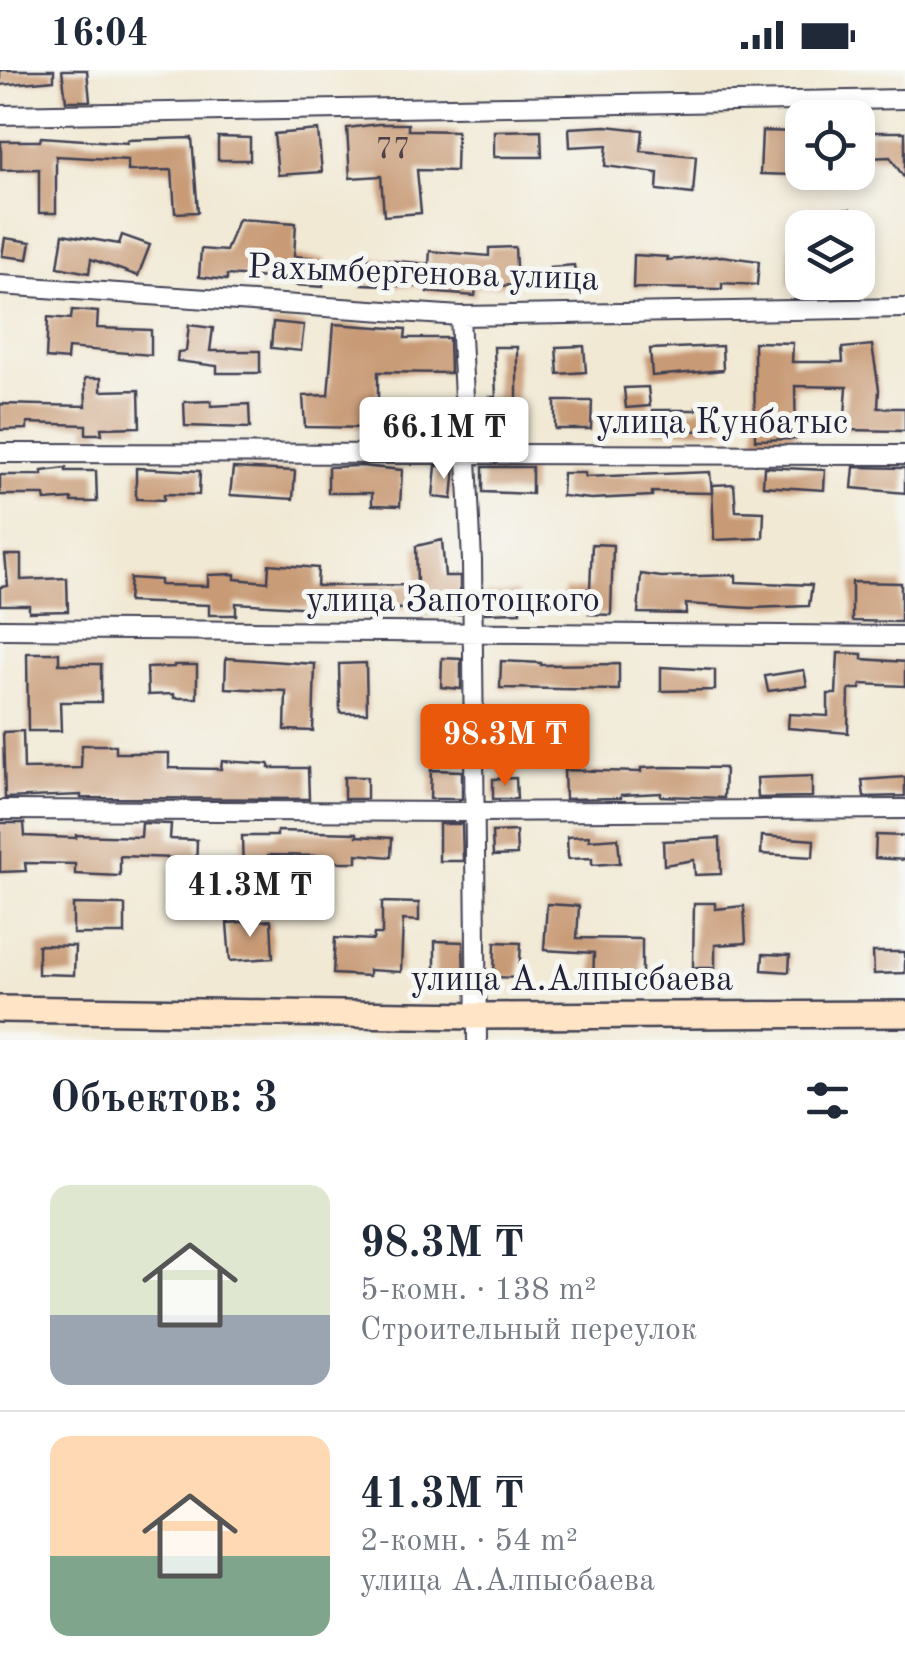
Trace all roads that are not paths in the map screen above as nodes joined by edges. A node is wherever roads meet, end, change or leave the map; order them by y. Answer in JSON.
{"nodes":[{"id":1,"x":905,"y":99,"type":"edge"},
{"id":2,"x":0,"y":115,"type":"edge"},
{"id":3,"x":0,"y":285,"type":"edge"},
{"id":4,"x":905,"y":308,"type":"edge"},
{"id":5,"x":460,"y":316,"type":"junction"},
{"id":6,"x":0,"y":453,"type":"edge"},
{"id":7,"x":905,"y":455,"type":"edge"},
{"id":8,"x":465,"y":456,"type":"junction"},
{"id":9,"x":0,"y":629,"type":"edge"},
{"id":10,"x":472,"y":635,"type":"junction"},
{"id":11,"x":905,"y":636,"type":"edge"},
{"id":12,"x":905,"y":809,"type":"edge"},
{"id":13,"x":0,"y":810,"type":"edge"},
{"id":14,"x":474,"y":812,"type":"junction"},
{"id":15,"x":0,"y":1009,"type":"edge"},
{"id":16,"x":905,"y":1014,"type":"edge"},
{"id":17,"x":476,"y":1028,"type":"edge"}],
"edges":[{"from":1,"to":2,"type":"street"},
{"from":3,"to":5,"type":"street","name":"Рахымбергенова улица"},
{"from":4,"to":5,"type":"street","name":"Рахымбергенова улица"},
{"from":5,"to":8,"type":"street"},
{"from":6,"to":8,"type":"street","name":"улица Кунбатыс"},
{"from":7,"to":8,"type":"street","name":"улица Кунбатыс"},
{"from":8,"to":10,"type":"street"},
{"from":9,"to":10,"type":"street","name":"улица Запотоцкого"},
{"from":10,"to":11,"type":"street","name":"улица Запотоцкого"},
{"from":10,"to":14,"type":"street"},
{"from":12,"to":14,"type":"street"},
{"from":13,"to":14,"type":"street"},
{"from":14,"to":17,"type":"street"},
{"from":15,"to":17,"type":"street","name":"улица А.Алпысбаева"},
{"from":16,"to":17,"type":"street","name":"улица А.Алпысбаева"}]}
